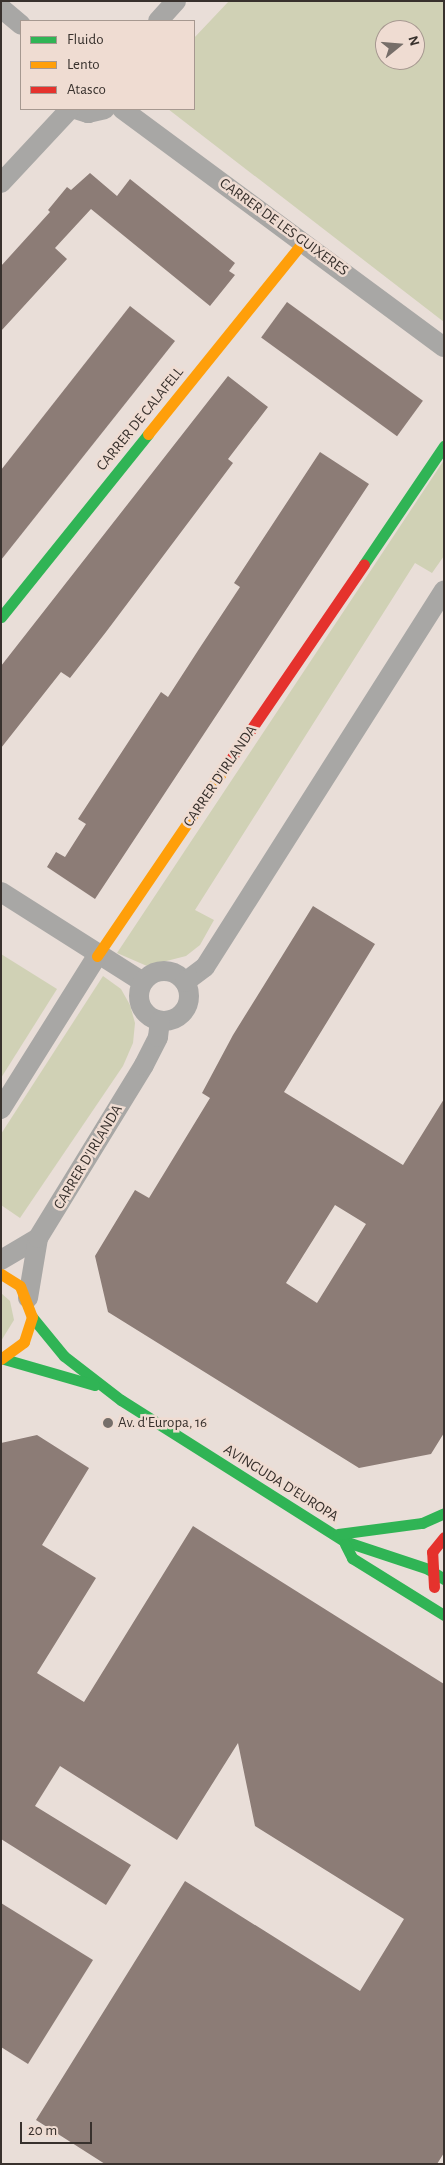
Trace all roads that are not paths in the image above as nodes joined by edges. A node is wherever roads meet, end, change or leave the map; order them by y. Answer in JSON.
{"nodes":[{"id":1,"x":176,"y":1,"type":"edge"},
{"id":2,"x":1,"y":8,"type":"edge"},
{"id":3,"x":159,"y":20,"type":"edge"},
{"id":4,"x":20,"y":24,"type":"edge"},
{"id":5,"x":69,"y":110,"type":"edge"},
{"id":6,"x":78,"y":110,"type":"edge"},
{"id":7,"x":101,"y":110,"type":"edge"},
{"id":8,"x":123,"y":110,"type":"edge"},
{"id":9,"x":1,"y":183,"type":"edge"},
{"id":10,"x":304,"y":240,"type":"junction"},
{"id":11,"x":444,"y":347,"type":"edge"},
{"id":12,"x":444,"y":446,"type":"edge"},
{"id":13,"x":444,"y":590,"type":"edge"},
{"id":14,"x":1,"y":617,"type":"edge"},
{"id":15,"x":1,"y":892,"type":"edge"},
{"id":16,"x":97,"y":956,"type":"junction"},
{"id":17,"x":143,"y":982,"type":"junction"},
{"id":18,"x":185,"y":982,"type":"junction"},
{"id":19,"x":160,"y":1021,"type":"junction"},
{"id":20,"x":1,"y":1109,"type":"edge"},
{"id":21,"x":38,"y":1238,"type":"junction"},
{"id":22,"x":1,"y":1260,"type":"edge"},
{"id":23,"x":1,"y":1274,"type":"edge"},
{"id":24,"x":30,"y":1308,"type":"junction"},
{"id":25,"x":2,"y":1359,"type":"edge"},
{"id":26,"x":100,"y":1387,"type":"junction"},
{"id":27,"x":444,"y":1513,"type":"edge"},
{"id":28,"x":339,"y":1537,"type":"junction"},
{"id":29,"x":444,"y":1537,"type":"edge"},
{"id":30,"x":434,"y":1572,"type":"junction"},
{"id":31,"x":444,"y":1579,"type":"edge"},
{"id":32,"x":444,"y":1595,"type":"edge"},
{"id":33,"x":444,"y":1615,"type":"edge"}],
"edges":[{"from":1,"to":3,"type":"street"},
{"from":2,"to":4,"type":"street"},
{"from":5,"to":9,"type":"street"},
{"from":6,"to":7,"type":"street"},
{"from":8,"to":10,"type":"street","name":"CARRER DE LES GUIXERES"},
{"from":10,"to":11,"type":"street","name":"CARRER DE LES GUIXERES"},
{"from":10,"to":14,"type":"street","name":"CARRER DE CALAFELL"},
{"from":12,"to":16,"type":"street","name":"CARRER D'IRLANDA"},
{"from":13,"to":18,"type":"street"},
{"from":15,"to":16,"type":"street"},
{"from":16,"to":17,"type":"street"},
{"from":16,"to":20,"type":"street","name":"CARRER D'IRLANDA"},
{"from":17,"to":18,"type":"street"},
{"from":17,"to":19,"type":"street"},
{"from":18,"to":19,"type":"street"},
{"from":19,"to":21,"type":"street","name":"CARRER D'IRLANDA"},
{"from":21,"to":22,"type":"street","name":"CARRER D'IRLANDA"},
{"from":21,"to":24,"type":"street","name":"CARRER D'IRLANDA"},
{"from":23,"to":24,"type":"street","name":"AVINGUDA D'EUROPA"},
{"from":24,"to":25,"type":"street"},
{"from":24,"to":26,"type":"street","name":"AVINGUDA D'EUROPA"},
{"from":25,"to":26,"type":"street","name":"AVINGUDA D'EUROPA"},
{"from":26,"to":28,"type":"street","name":"AVINGUDA D'EUROPA"},
{"from":27,"to":28,"type":"street"},
{"from":28,"to":30,"type":"street","name":"AVINGUDA D'EUROPA"},
{"from":28,"to":33,"type":"street","name":"AVINGUDA D'EUROPA"},
{"from":29,"to":30,"type":"street"},
{"from":30,"to":31,"type":"street","name":"AVINGUDA D'EUROPA"},
{"from":30,"to":32,"type":"street"}]}
